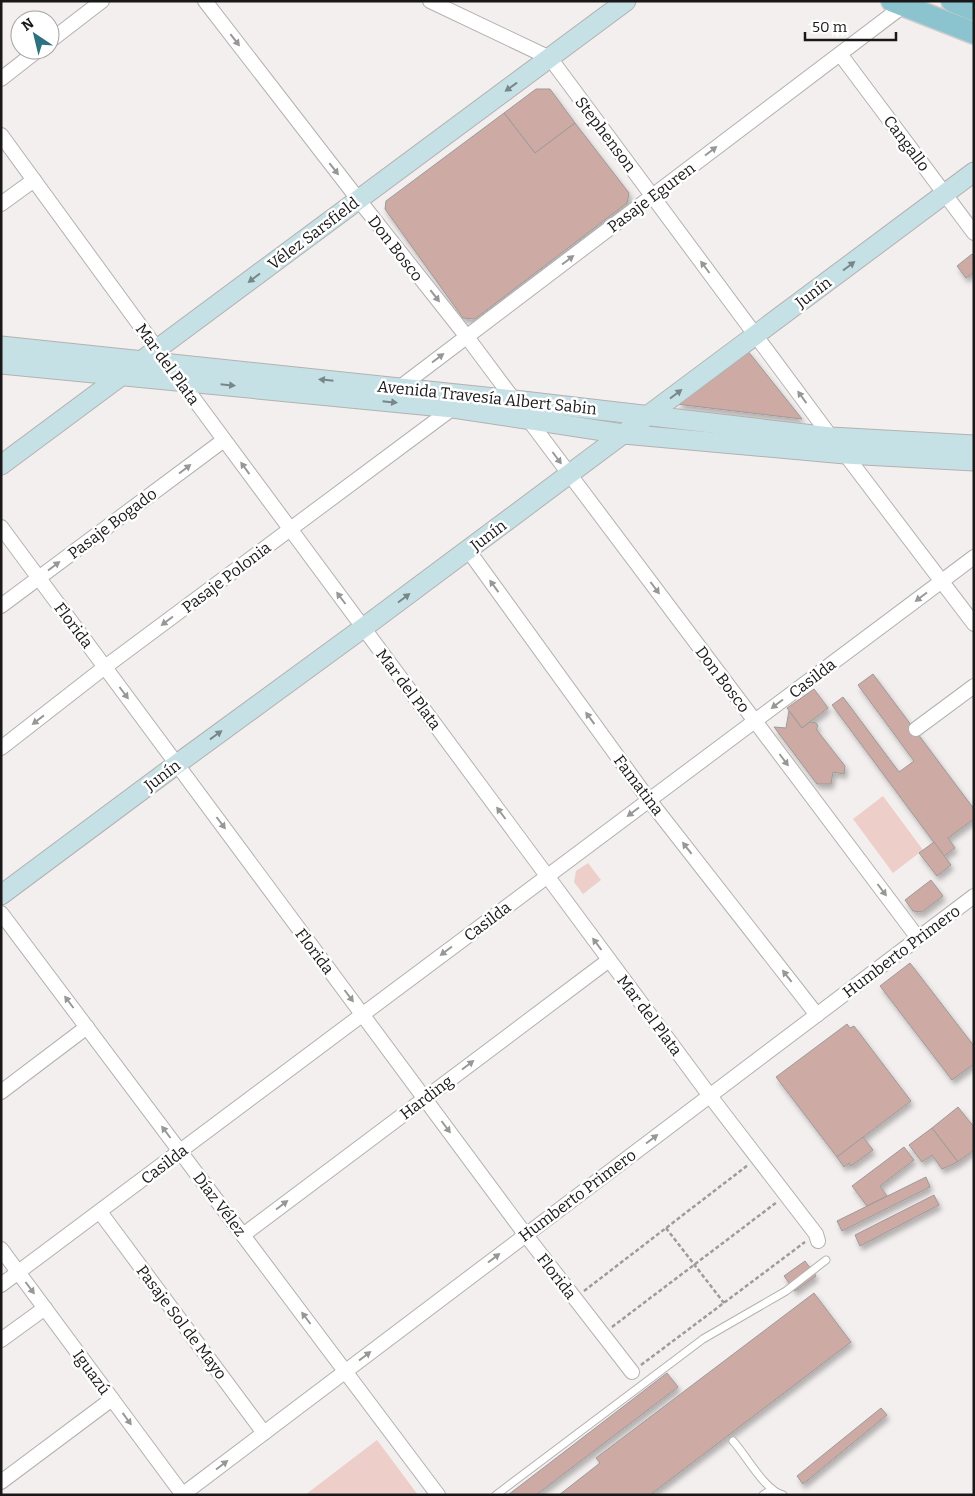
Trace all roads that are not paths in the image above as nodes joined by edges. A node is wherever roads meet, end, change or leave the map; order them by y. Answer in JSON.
{"nodes":[{"id":1,"x":102,"y":1,"type":"edge"},
{"id":2,"x":205,"y":1,"type":"edge"},
{"id":3,"x":430,"y":1,"type":"edge"},
{"id":4,"x":626,"y":1,"type":"edge"},
{"id":5,"x":952,"y":1,"type":"edge"},
{"id":6,"x":898,"y":4,"type":"edge"},
{"id":7,"x":974,"y":10,"type":"edge"},
{"id":8,"x":60,"y":33,"type":"edge"},
{"id":9,"x":974,"y":33,"type":"edge"},
{"id":10,"x":840,"y":54,"type":"junction"},
{"id":11,"x":550,"y":58,"type":"junction"},
{"id":12,"x":25,"y":60,"type":"edge"},
{"id":13,"x":1,"y":78,"type":"edge"},
{"id":14,"x":1,"y":136,"type":"edge"},
{"id":15,"x":974,"y":172,"type":"edge"},
{"id":16,"x":34,"y":180,"type":"junction"},
{"id":17,"x":945,"y":194,"type":"junction"},
{"id":18,"x":653,"y":196,"type":"junction"},
{"id":19,"x":358,"y":199,"type":"junction"},
{"id":20,"x":1,"y":204,"type":"edge"},
{"id":21,"x":974,"y":233,"type":"edge"},
{"id":22,"x":756,"y":335,"type":"junction"},
{"id":23,"x":467,"y":337,"type":"junction"},
{"id":24,"x":1,"y":346,"type":"edge"},
{"id":25,"x":155,"y":358,"type":"junction"},
{"id":26,"x":1,"y":364,"type":"edge"},
{"id":27,"x":123,"y":375,"type":"junction"},
{"id":28,"x":180,"y":380,"type":"junction"},
{"id":29,"x":399,"y":388,"type":"junction"},
{"id":30,"x":514,"y":400,"type":"junction"},
{"id":31,"x":453,"y":408,"type":"junction"},
{"id":32,"x":648,"y":415,"type":"junction"},
{"id":33,"x":528,"y":419,"type":"junction"},
{"id":34,"x":623,"y":434,"type":"junction"},
{"id":35,"x":831,"y":437,"type":"junction"},
{"id":36,"x":224,"y":440,"type":"junction"},
{"id":37,"x":974,"y":445,"type":"edge"},
{"id":38,"x":845,"y":454,"type":"junction"},
{"id":39,"x":974,"y":461,"type":"edge"},
{"id":40,"x":1,"y":465,"type":"edge"},
{"id":41,"x":569,"y":474,"type":"junction"},
{"id":42,"x":1,"y":527,"type":"edge"},
{"id":43,"x":290,"y":530,"type":"junction"},
{"id":44,"x":468,"y":550,"type":"junction"},
{"id":45,"x":974,"y":557,"type":"edge"},
{"id":46,"x":39,"y":578,"type":"junction"},
{"id":47,"x":941,"y":582,"type":"junction"},
{"id":48,"x":1,"y":606,"type":"edge"},
{"id":49,"x":974,"y":624,"type":"edge"},
{"id":50,"x":363,"y":628,"type":"junction"},
{"id":51,"x":105,"y":667,"type":"junction"},
{"id":52,"x":974,"y":686,"type":"edge"},
{"id":53,"x":754,"y":721,"type":"junction"},
{"id":54,"x":916,"y":729,"type":"dead end"},
{"id":55,"x":1,"y":748,"type":"edge"},
{"id":56,"x":177,"y":764,"type":"junction"},
{"id":57,"x":649,"y":800,"type":"junction"},
{"id":58,"x":547,"y":876,"type":"junction"},
{"id":59,"x":1,"y":895,"type":"edge"},
{"id":60,"x":974,"y":896,"type":"edge"},
{"id":61,"x":1,"y":912,"type":"edge"},
{"id":62,"x":918,"y":938,"type":"junction"},
{"id":63,"x":609,"y":960,"type":"junction"},
{"id":64,"x":362,"y":1014,"type":"junction"},
{"id":65,"x":817,"y":1015,"type":"junction"},
{"id":66,"x":88,"y":1027,"type":"junction"},
{"id":67,"x":1,"y":1092,"type":"edge"},
{"id":68,"x":710,"y":1096,"type":"junction"},
{"id":69,"x":424,"y":1098,"type":"junction"},
{"id":70,"x":180,"y":1151,"type":"junction"},
{"id":71,"x":100,"y":1212,"type":"junction"},
{"id":72,"x":525,"y":1234,"type":"junction"},
{"id":73,"x":243,"y":1235,"type":"junction"},
{"id":74,"x":817,"y":1238,"type":"road end"},
{"id":75,"x":1,"y":1249,"type":"edge"},
{"id":76,"x":826,"y":1260,"type":"dead end"},
{"id":77,"x":18,"y":1272,"type":"junction"},
{"id":78,"x":1,"y":1285,"type":"edge"},
{"id":79,"x":45,"y":1308,"type":"junction"},
{"id":80,"x":1,"y":1340,"type":"edge"},
{"id":81,"x":346,"y":1371,"type":"junction"},
{"id":82,"x":632,"y":1372,"type":"road end"},
{"id":83,"x":112,"y":1399,"type":"junction"},
{"id":84,"x":264,"y":1433,"type":"junction"},
{"id":85,"x":733,"y":1441,"type":"dead end"},
{"id":86,"x":1,"y":1482,"type":"edge"},
{"id":87,"x":772,"y":1489,"type":"junction"},
{"id":88,"x":182,"y":1495,"type":"edge"},
{"id":89,"x":438,"y":1495,"type":"edge"},
{"id":90,"x":496,"y":1495,"type":"edge"},
{"id":91,"x":763,"y":1495,"type":"edge"},
{"id":92,"x":783,"y":1495,"type":"edge"}],
"edges":[{"from":1,"to":8,"type":"street"},
{"from":2,"to":19,"type":"street","name":"Don Bosco","one_way":true},
{"from":3,"to":11,"type":"street","name":"Stephenson"},
{"from":4,"to":11,"type":"main road","name":"Vélez Sarsfield"},
{"from":5,"to":7,"type":"main road"},
{"from":6,"to":9,"type":"main road"},
{"from":6,"to":10,"type":"street","name":"Pasaje Eguren"},
{"from":10,"to":17,"type":"street","name":"Cangallo"},
{"from":18,"to":10,"type":"street","name":"Pasaje Eguren","one_way":true},
{"from":11,"to":18,"type":"street","name":"Stephenson"},
{"from":11,"to":19,"type":"main road","name":"Vélez Sarsfield","one_way":true},
{"from":12,"to":13,"type":"street"},
{"from":14,"to":16,"type":"street","name":"Mar del Plata"},
{"from":15,"to":17,"type":"main road","name":"Junín"},
{"from":16,"to":20,"type":"street"},
{"from":16,"to":25,"type":"street","name":"Mar del Plata"},
{"from":17,"to":21,"type":"street","name":"Cangallo"},
{"from":22,"to":17,"type":"main road","name":"Junín","one_way":true},
{"from":22,"to":18,"type":"street","name":"Stephenson","one_way":true},
{"from":23,"to":18,"type":"street","name":"Pasaje Eguren","one_way":true},
{"from":19,"to":23,"type":"street","name":"Don Bosco","one_way":true},
{"from":19,"to":25,"type":"main road","name":"Vélez Sarsfield","one_way":true},
{"from":32,"to":22,"type":"main road","name":"Junín","one_way":true},
{"from":35,"to":22,"type":"street","name":"Stephenson","one_way":true},
{"from":29,"to":23,"type":"street","name":"Pasaje Eguren","one_way":true},
{"from":23,"to":30,"type":"street","name":"Don Bosco"},
{"from":24,"to":25,"type":"main road","name":"Avenida Travesía Albert Sabin"},
{"from":25,"to":27,"type":"main road","name":"Vélez Sarsfield"},
{"from":25,"to":28,"type":"street","name":"Mar del Plata"},
{"from":29,"to":25,"type":"main road","name":"Avenida Travesía Albert Sabin","one_way":true},
{"from":26,"to":27,"type":"main road","name":"Avenida Travesía Albert Sabin"},
{"from":27,"to":28,"type":"main road","name":"Avenida Travesía Albert Sabin"},
{"from":27,"to":40,"type":"main road","name":"Vélez Sarsfield"},
{"from":28,"to":31,"type":"main road","name":"Avenida Travesía Albert Sabin","one_way":true},
{"from":28,"to":36,"type":"street","name":"Mar del Plata"},
{"from":29,"to":30,"type":"main road","name":"Avenida Travesía Albert Sabin"},
{"from":30,"to":32,"type":"main road","name":"Avenida Travesía Albert Sabin"},
{"from":31,"to":33,"type":"main road","name":"Avenida Travesía Albert Sabin"},
{"from":31,"to":43,"type":"street","name":"Pasaje Polonia"},
{"from":32,"to":34,"type":"main road","name":"Junín"},
{"from":32,"to":35,"type":"main road","name":"Avenida Travesía Albert Sabin"},
{"from":33,"to":34,"type":"main road","name":"Avenida Travesía Albert Sabin"},
{"from":33,"to":41,"type":"street","name":"Don Bosco","one_way":true},
{"from":34,"to":38,"type":"main road","name":"Avenida Travesía Albert Sabin"},
{"from":34,"to":41,"type":"main road","name":"Junín"},
{"from":35,"to":37,"type":"main road","name":"Avenida Travesía Albert Sabin"},
{"from":43,"to":36,"type":"street","name":"Mar del Plata","one_way":true},
{"from":46,"to":36,"type":"street","name":"Pasaje Bogado","one_way":true},
{"from":38,"to":39,"type":"main road","name":"Avenida Travesía Albert Sabin"},
{"from":38,"to":47,"type":"street"},
{"from":41,"to":44,"type":"main road","name":"Junín"},
{"from":41,"to":53,"type":"street","name":"Don Bosco","one_way":true},
{"from":42,"to":46,"type":"street","name":"Florida"},
{"from":50,"to":43,"type":"street","name":"Mar del Plata","one_way":true},
{"from":43,"to":51,"type":"street","name":"Pasaje Polonia","one_way":true},
{"from":50,"to":44,"type":"main road","name":"Junín","one_way":true},
{"from":57,"to":44,"type":"street","name":"Famatina","one_way":true},
{"from":45,"to":47,"type":"street","name":"Casilda"},
{"from":46,"to":48,"type":"street","name":"Pasaje Bogado"},
{"from":46,"to":51,"type":"street","name":"Florida"},
{"from":47,"to":49,"type":"street"},
{"from":47,"to":53,"type":"street","name":"Casilda","one_way":true},
{"from":56,"to":50,"type":"main road","name":"Junín","one_way":true},
{"from":58,"to":50,"type":"street","name":"Mar del Plata","one_way":true},
{"from":51,"to":55,"type":"street","name":"Pasaje Polonia","one_way":true},
{"from":51,"to":56,"type":"street","name":"Florida","one_way":true},
{"from":52,"to":54,"type":"street"},
{"from":53,"to":57,"type":"street","name":"Casilda"},
{"from":53,"to":62,"type":"street","name":"Don Bosco","one_way":true},
{"from":56,"to":59,"type":"main road","name":"Junín"},
{"from":56,"to":64,"type":"street","name":"Florida","one_way":true},
{"from":57,"to":58,"type":"street","name":"Casilda","one_way":true},
{"from":65,"to":57,"type":"street","name":"Famatina","one_way":true},
{"from":63,"to":58,"type":"street","name":"Mar del Plata","one_way":true},
{"from":58,"to":64,"type":"street","name":"Casilda","one_way":true},
{"from":60,"to":62,"type":"street","name":"Humberto Primero"},
{"from":66,"to":61,"type":"street","name":"Díaz Vélez","one_way":true},
{"from":62,"to":65,"type":"street","name":"Humberto Primero"},
{"from":63,"to":68,"type":"street","name":"Mar del Plata"},
{"from":69,"to":63,"type":"street","name":"Harding","one_way":true},
{"from":64,"to":69,"type":"street","name":"Florida"},
{"from":64,"to":70,"type":"street","name":"Casilda"},
{"from":65,"to":68,"type":"street","name":"Humberto Primero"},
{"from":66,"to":67,"type":"street"},
{"from":70,"to":66,"type":"street","name":"Díaz Vélez","one_way":true},
{"from":72,"to":68,"type":"street","name":"Humberto Primero","one_way":true},
{"from":68,"to":74,"type":"street","name":"Mar del Plata"},
{"from":69,"to":72,"type":"street","name":"Florida","one_way":true},
{"from":73,"to":69,"type":"street","name":"Harding","one_way":true},
{"from":70,"to":71,"type":"street","name":"Casilda"},
{"from":70,"to":73,"type":"street","name":"Díaz Vélez"},
{"from":71,"to":77,"type":"street","name":"Casilda"},
{"from":71,"to":84,"type":"street","name":"Pasaje Sol de Mayo"},
{"from":81,"to":72,"type":"street","name":"Humberto Primero","one_way":true},
{"from":72,"to":82,"type":"street","name":"Florida"},
{"from":81,"to":73,"type":"street","name":"Díaz Vélez","one_way":true},
{"from":75,"to":77,"type":"street","name":"Iguazú"},
{"from":76,"to":90,"type":"lane"},
{"from":77,"to":78,"type":"street","name":"Casilda"},
{"from":77,"to":79,"type":"street","name":"Iguazú","one_way":true},
{"from":79,"to":80,"type":"street"},
{"from":79,"to":83,"type":"street","name":"Iguazú"},
{"from":81,"to":84,"type":"street","name":"Humberto Primero"},
{"from":81,"to":89,"type":"street","name":"Díaz Vélez"},
{"from":83,"to":86,"type":"street"},
{"from":83,"to":88,"type":"street","name":"Iguazú","one_way":true},
{"from":88,"to":84,"type":"street","name":"Humberto Primero","one_way":true},
{"from":85,"to":87,"type":"lane"},
{"from":87,"to":91,"type":"lane"},
{"from":87,"to":92,"type":"lane"}]}
